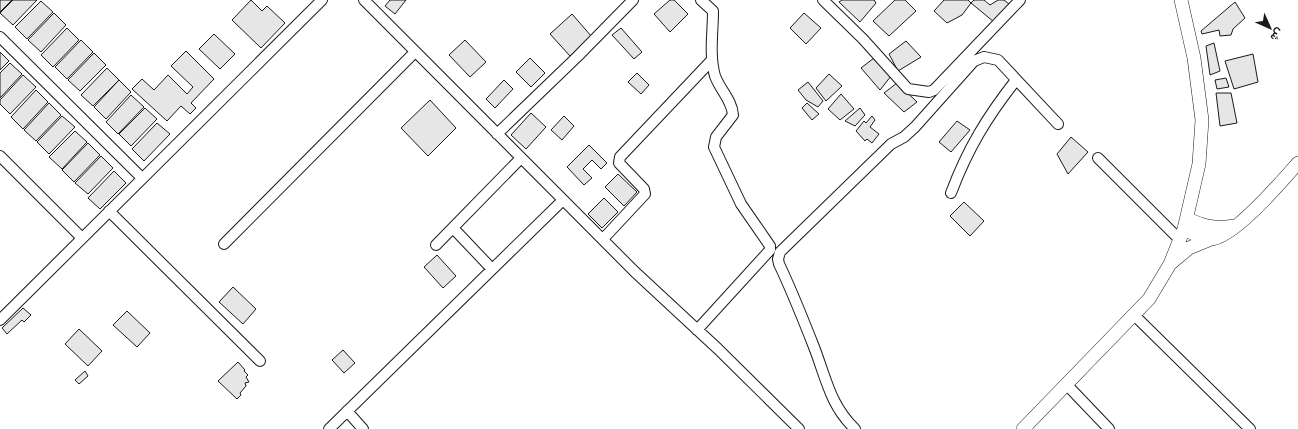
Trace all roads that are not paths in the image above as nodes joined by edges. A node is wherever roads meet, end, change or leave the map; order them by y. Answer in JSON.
{"nodes":[{"id":1,"x":322,"y":0,"type":"edge"},
{"id":2,"x":364,"y":0,"type":"edge"},
{"id":3,"x":633,"y":0,"type":"edge"},
{"id":4,"x":702,"y":0,"type":"edge"},
{"id":5,"x":715,"y":0,"type":"edge"},
{"id":6,"x":823,"y":0,"type":"edge"},
{"id":7,"x":1020,"y":0,"type":"edge"},
{"id":8,"x":1181,"y":0,"type":"edge"},
{"id":9,"x":713,"y":11,"type":"junction"},
{"id":10,"x":0,"y":37,"type":"edge"},
{"id":11,"x":415,"y":52,"type":"junction"},
{"id":12,"x":711,"y":62,"type":"junction"},
{"id":13,"x":1016,"y":80,"type":"junction"},
{"id":14,"x":1058,"y":124,"type":"dead end"},
{"id":15,"x":497,"y":134,"type":"junction"},
{"id":16,"x":0,"y":156,"type":"edge"},
{"id":17,"x":521,"y":158,"type":"junction"},
{"id":18,"x":1098,"y":158,"type":"dead end"},
{"id":19,"x":1298,"y":163,"type":"edge"},
{"id":20,"x":142,"y":178,"type":"junction"},
{"id":21,"x":951,"y":193,"type":"dead end"},
{"id":22,"x":563,"y":200,"type":"junction"},
{"id":23,"x":109,"y":211,"type":"junction"},
{"id":24,"x":1234,"y":226,"type":"junction"},
{"id":25,"x":453,"y":228,"type":"junction"},
{"id":26,"x":1183,"y":229,"type":"junction"},
{"id":27,"x":82,"y":238,"type":"junction"},
{"id":28,"x":602,"y":239,"type":"junction"},
{"id":29,"x":1211,"y":239,"type":"junction"},
{"id":30,"x":224,"y":244,"type":"dead end"},
{"id":31,"x":436,"y":245,"type":"dead end"},
{"id":32,"x":1170,"y":264,"type":"junction"},
{"id":33,"x":492,"y":269,"type":"junction"},
{"id":34,"x":1134,"y":315,"type":"junction"},
{"id":35,"x":0,"y":320,"type":"edge"},
{"id":36,"x":697,"y":330,"type":"junction"},
{"id":37,"x":260,"y":361,"type":"dead end"},
{"id":38,"x":1067,"y":385,"type":"junction"},
{"id":39,"x":347,"y":411,"type":"junction"},
{"id":40,"x":329,"y":429,"type":"edge"},
{"id":41,"x":363,"y":429,"type":"edge"},
{"id":42,"x":799,"y":429,"type":"edge"},
{"id":43,"x":855,"y":429,"type":"edge"},
{"id":44,"x":1023,"y":429,"type":"edge"},
{"id":45,"x":1109,"y":429,"type":"edge"},
{"id":46,"x":1250,"y":429,"type":"edge"}],
"edges":[{"from":1,"to":20,"type":"street"},
{"from":2,"to":11,"type":"street"},
{"from":3,"to":15,"type":"street"},
{"from":4,"to":9,"type":"street"},
{"from":5,"to":9,"type":"street"},
{"from":6,"to":7,"type":"street"},
{"from":8,"to":26,"type":"main road"},
{"from":9,"to":12,"type":"street"},
{"from":10,"to":20,"type":"street"},
{"from":11,"to":15,"type":"street"},
{"from":11,"to":30,"type":"street"},
{"from":12,"to":28,"type":"street"},
{"from":12,"to":36,"type":"street"},
{"from":13,"to":14,"type":"street"},
{"from":13,"to":21,"type":"street"},
{"from":13,"to":43,"type":"street"},
{"from":15,"to":17,"type":"street"},
{"from":16,"to":27,"type":"street"},
{"from":17,"to":22,"type":"street"},
{"from":17,"to":25,"type":"street"},
{"from":18,"to":26,"type":"street"},
{"from":19,"to":24,"type":"main road"},
{"from":20,"to":23,"type":"street"},
{"from":22,"to":28,"type":"street"},
{"from":22,"to":33,"type":"street"},
{"from":23,"to":27,"type":"street"},
{"from":23,"to":37,"type":"street"},
{"from":24,"to":26,"type":"main road"},
{"from":24,"to":29,"type":"main road"},
{"from":25,"to":31,"type":"street"},
{"from":25,"to":33,"type":"street"},
{"from":26,"to":29,"type":"main road"},
{"from":26,"to":32,"type":"main road"},
{"from":27,"to":35,"type":"street"},
{"from":28,"to":36,"type":"street"},
{"from":29,"to":32,"type":"main road"},
{"from":32,"to":34,"type":"main road"},
{"from":33,"to":39,"type":"street"},
{"from":34,"to":38,"type":"main road"},
{"from":34,"to":46,"type":"street"},
{"from":36,"to":42,"type":"street"},
{"from":38,"to":44,"type":"main road"},
{"from":38,"to":45,"type":"street"},
{"from":39,"to":40,"type":"street"},
{"from":39,"to":41,"type":"street"}]}
